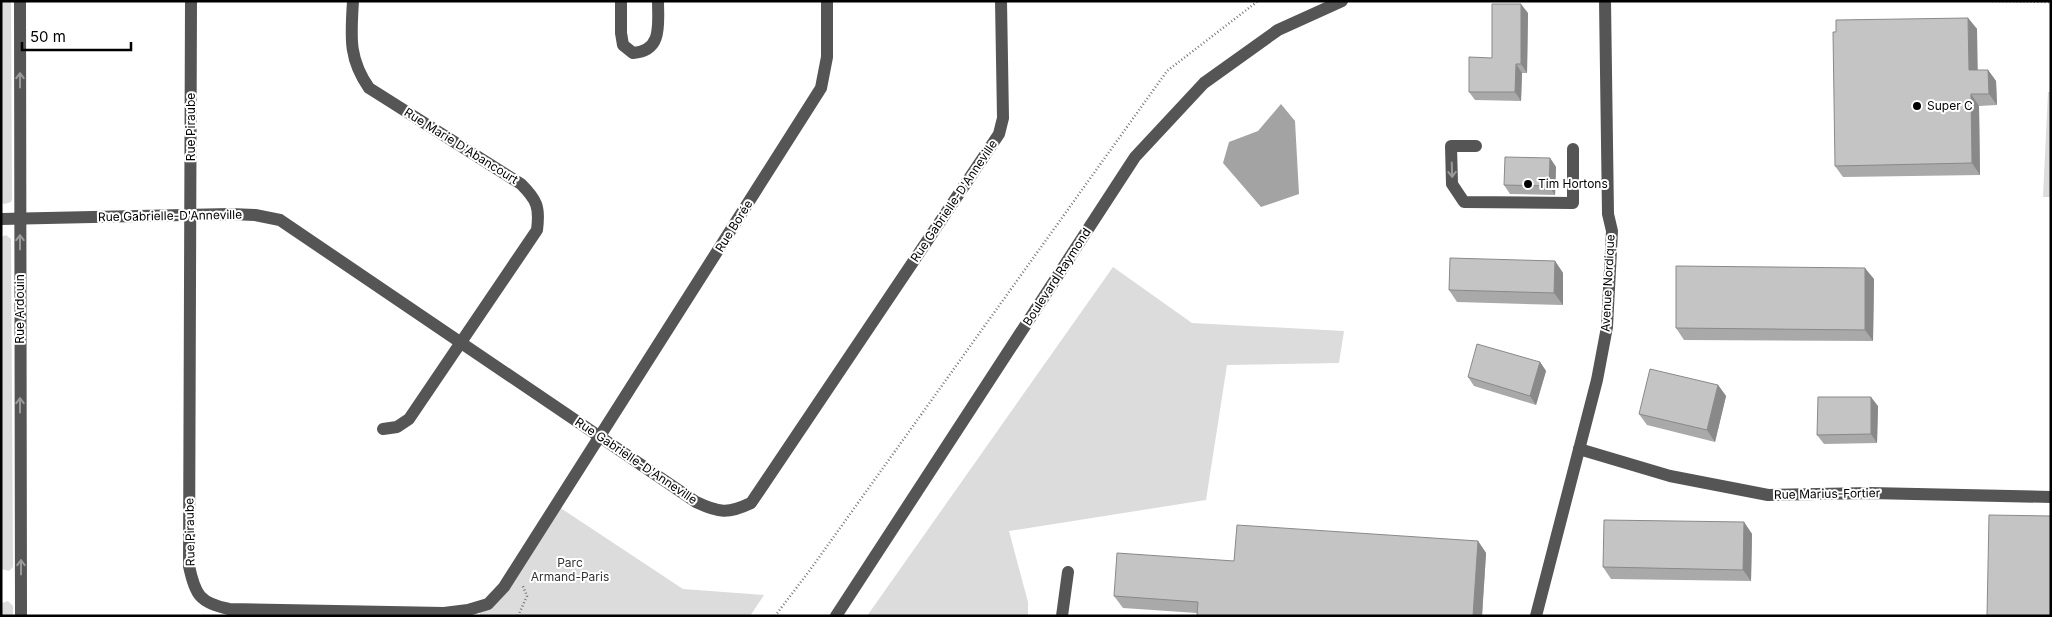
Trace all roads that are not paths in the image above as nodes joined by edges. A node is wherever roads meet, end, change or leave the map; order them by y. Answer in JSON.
{"nodes":[{"id":1,"x":20,"y":1,"type":"edge"},
{"id":2,"x":191,"y":1,"type":"edge"},
{"id":3,"x":353,"y":1,"type":"edge"},
{"id":4,"x":621,"y":1,"type":"edge"},
{"id":5,"x":658,"y":1,"type":"edge"},
{"id":6,"x":827,"y":1,"type":"edge"},
{"id":7,"x":1001,"y":1,"type":"edge"},
{"id":8,"x":1342,"y":1,"type":"edge"},
{"id":9,"x":1605,"y":1,"type":"edge"},
{"id":10,"x":1476,"y":146,"type":"dead end"},
{"id":11,"x":1573,"y":149,"type":"dead end"},
{"id":12,"x":190,"y":215,"type":"junction"},
{"id":13,"x":20,"y":218,"type":"junction"},
{"id":14,"x":1,"y":219,"type":"edge"},
{"id":15,"x":460,"y":343,"type":"junction"},
{"id":16,"x":383,"y":429,"type":"dead end"},
{"id":17,"x":600,"y":437,"type":"junction"},
{"id":18,"x":1579,"y":449,"type":"junction"},
{"id":19,"x":2051,"y":497,"type":"edge"},
{"id":20,"x":1068,"y":572,"type":"dead end"},
{"id":21,"x":21,"y":616,"type":"edge"},
{"id":22,"x":836,"y":616,"type":"edge"},
{"id":23,"x":1062,"y":616,"type":"edge"},
{"id":24,"x":1536,"y":616,"type":"edge"}],
"edges":[{"from":13,"to":1,"type":"street","name":"Rue Ardouin","one_way":true},
{"from":2,"to":12,"type":"street","name":"Rue Piraube"},
{"from":3,"to":15,"type":"street","name":"Rue Marie D'Abancourt"},
{"from":4,"to":5,"type":"street"},
{"from":6,"to":17,"type":"street","name":"Rue Borée"},
{"from":7,"to":17,"type":"street","name":"Rue Gabrielle-D'Anneville"},
{"from":8,"to":22,"type":"street","name":"Boulevard Raymond"},
{"from":9,"to":18,"type":"street","name":"Avenue Nordique"},
{"from":10,"to":11,"type":"street","one_way":true},
{"from":12,"to":13,"type":"street","name":"Rue Gabrielle-D'Anneville"},
{"from":12,"to":15,"type":"street","name":"Rue Gabrielle-D'Anneville"},
{"from":12,"to":17,"type":"street","name":"Rue Piraube"},
{"from":13,"to":14,"type":"street","name":"Rue Gabrielle-D'Anneville"},
{"from":21,"to":13,"type":"street","name":"Rue Ardouin","one_way":true},
{"from":15,"to":16,"type":"street","name":"Rue Marie D'Abancourt"},
{"from":15,"to":17,"type":"street","name":"Rue Gabrielle-D'Anneville"},
{"from":18,"to":19,"type":"street","name":"Rue Marius-Fortier"},
{"from":18,"to":24,"type":"street","name":"Avenue Nordique"},
{"from":20,"to":23,"type":"street"}]}
